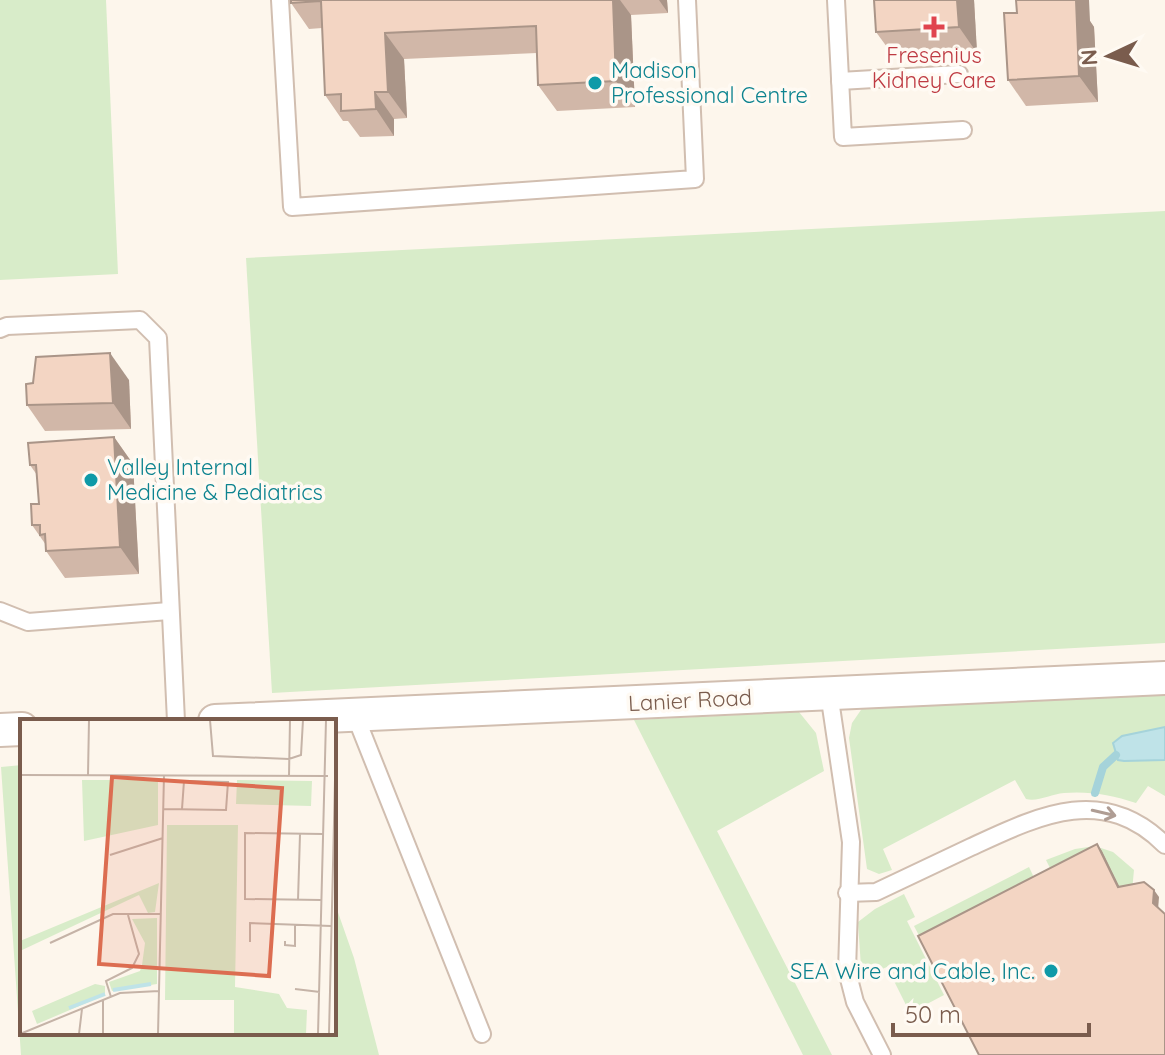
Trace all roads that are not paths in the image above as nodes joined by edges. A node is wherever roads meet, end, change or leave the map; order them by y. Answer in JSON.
{"nodes":[{"id":1,"x":280,"y":0,"type":"edge"},
{"id":2,"x":687,"y":0,"type":"edge"},
{"id":3,"x":836,"y":0,"type":"edge"},
{"id":4,"x":959,"y":74,"type":"dead end"},
{"id":5,"x":840,"y":81,"type":"junction"},
{"id":6,"x":963,"y":130,"type":"dead end"},
{"id":7,"x":0,"y":329,"type":"edge"},
{"id":8,"x":0,"y":611,"type":"edge"},
{"id":9,"x":169,"y":611,"type":"junction"},
{"id":10,"x":1165,"y":678,"type":"edge"},
{"id":11,"x":829,"y":693,"type":"junction"},
{"id":12,"x":355,"y":715,"type":"junction"},
{"id":13,"x":176,"y":719,"type":"edge"},
{"id":14,"x":262,"y":719,"type":"edge"},
{"id":15,"x":20,"y":729,"type":"edge"},
{"id":16,"x":0,"y":730,"type":"edge"},
{"id":17,"x":1165,"y":845,"type":"edge"},
{"id":18,"x":847,"y":893,"type":"junction"},
{"id":19,"x":482,"y":1034,"type":"dead end"},
{"id":20,"x":882,"y":1055,"type":"edge"}],
"edges":[{"from":1,"to":2,"type":"lane"},
{"from":3,"to":5,"type":"lane"},
{"from":4,"to":5,"type":"lane"},
{"from":5,"to":6,"type":"lane"},
{"from":7,"to":9,"type":"lane"},
{"from":8,"to":9,"type":"lane"},
{"from":9,"to":13,"type":"lane"},
{"from":10,"to":11,"type":"street","name":"Lanier Road"},
{"from":11,"to":12,"type":"street","name":"Lanier Road"},
{"from":11,"to":18,"type":"lane"},
{"from":12,"to":14,"type":"street","name":"Lanier Road"},
{"from":12,"to":19,"type":"lane"},
{"from":15,"to":16,"type":"street"},
{"from":18,"to":17,"type":"lane","one_way":true},
{"from":18,"to":20,"type":"lane"}]}
